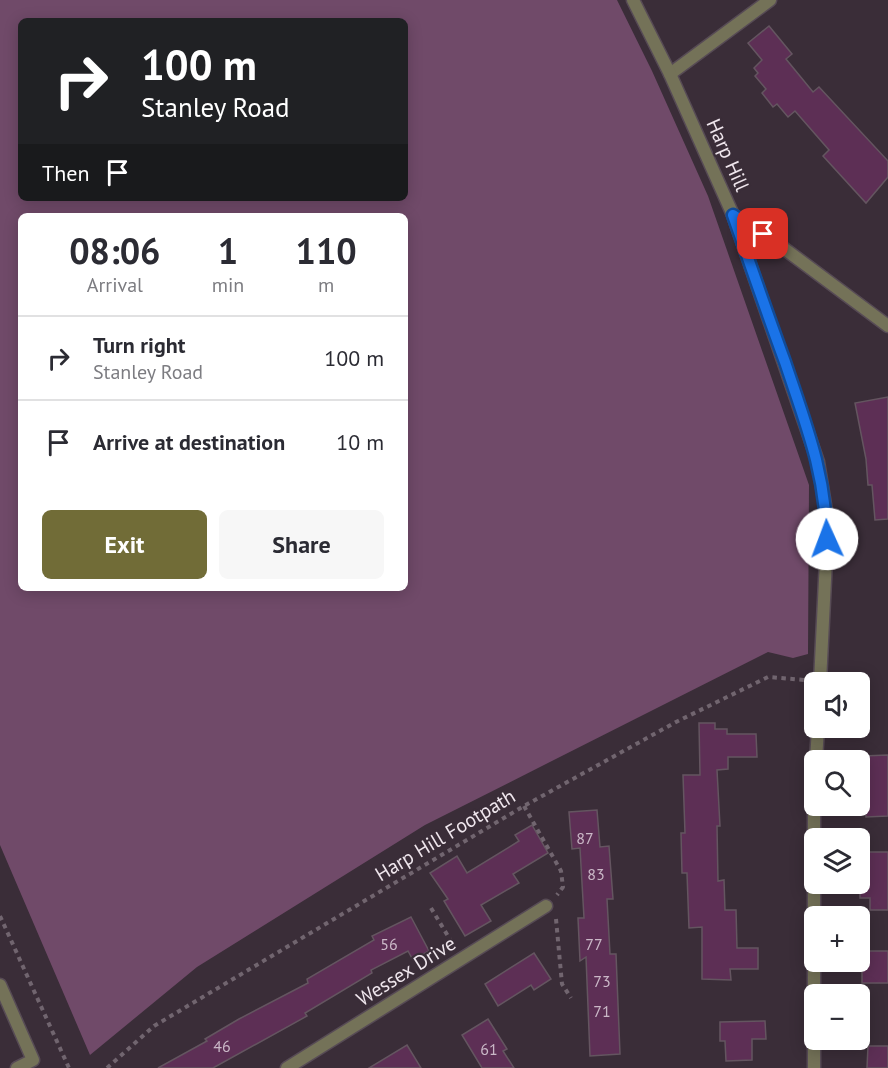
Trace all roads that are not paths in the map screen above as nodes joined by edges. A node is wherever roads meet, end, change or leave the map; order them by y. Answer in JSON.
{"nodes":[{"id":1,"x":633,"y":0,"type":"edge"},
{"id":2,"x":770,"y":0,"type":"edge"},
{"id":3,"x":670,"y":74,"type":"junction"},
{"id":4,"x":733,"y":215,"type":"junction"},
{"id":5,"x":888,"y":326,"type":"edge"},
{"id":6,"x":820,"y":672,"type":"edge"},
{"id":7,"x":814,"y":816,"type":"edge"},
{"id":8,"x":546,"y":906,"type":"road end"},
{"id":9,"x":0,"y":985,"type":"edge"},
{"id":10,"x":17,"y":1068,"type":"edge"},
{"id":11,"x":287,"y":1068,"type":"edge"},
{"id":12,"x":814,"y":1068,"type":"edge"}],
"edges":[{"from":1,"to":3,"type":"street","name":"Harp Hill"},
{"from":2,"to":3,"type":"street"},
{"from":3,"to":4,"type":"street","name":"Harp Hill"},
{"from":4,"to":5,"type":"street"},
{"from":4,"to":6,"type":"street","name":"Harp Hill"},
{"from":7,"to":12,"type":"street"},
{"from":8,"to":11,"type":"street","name":"Wessex Drive"},
{"from":9,"to":10,"type":"street"}]}
